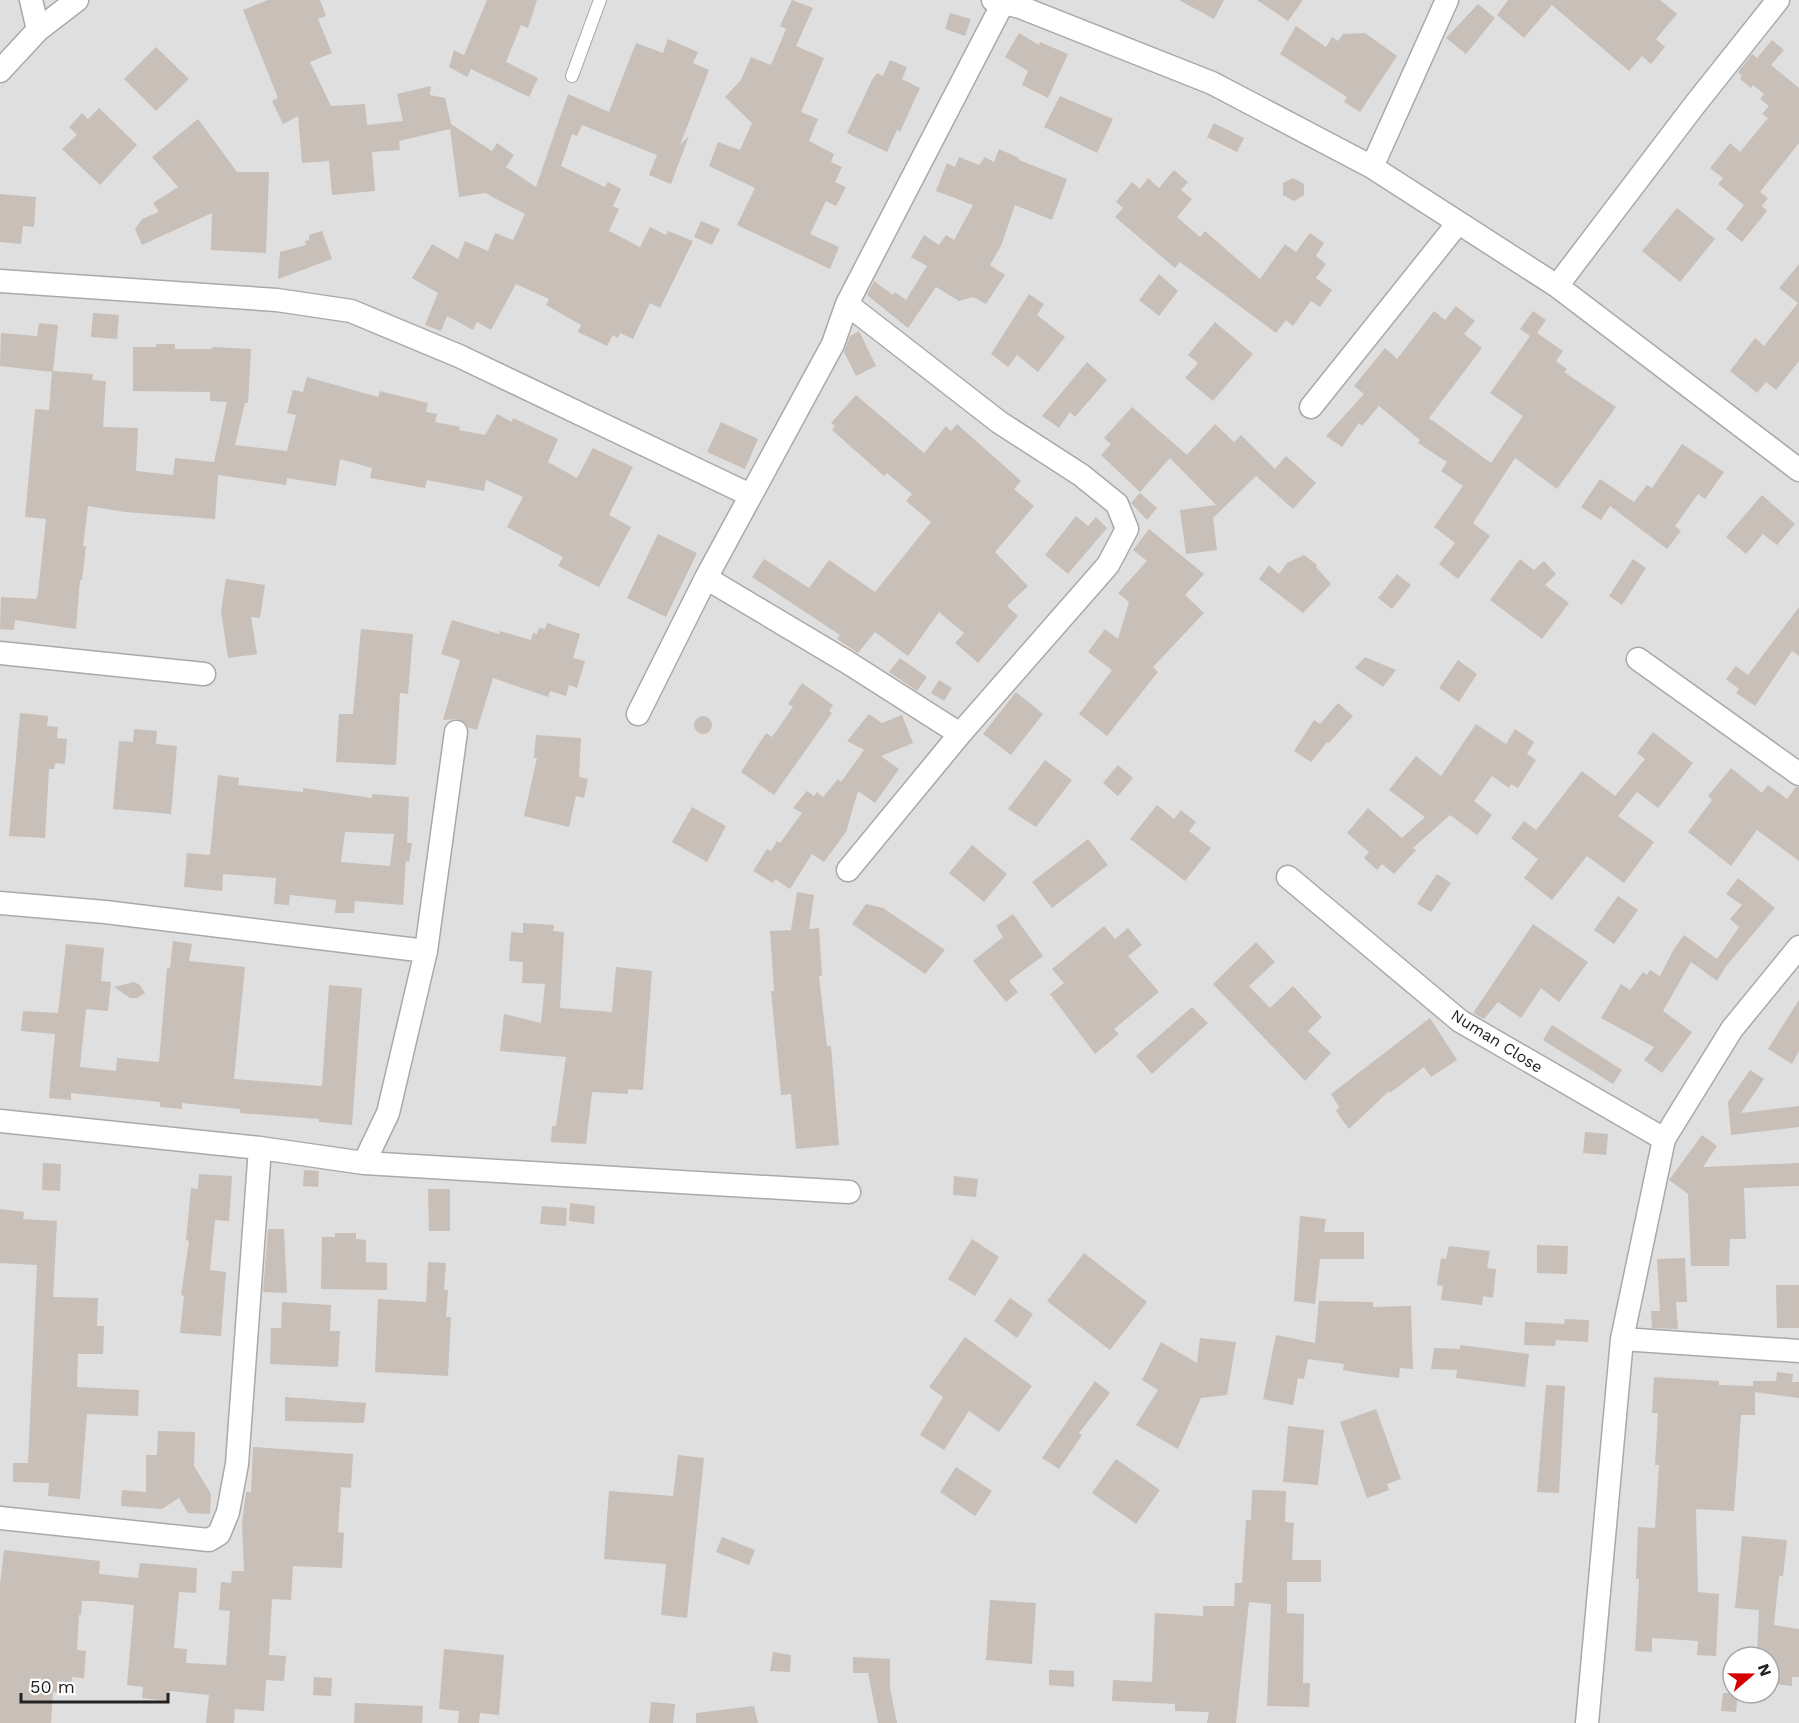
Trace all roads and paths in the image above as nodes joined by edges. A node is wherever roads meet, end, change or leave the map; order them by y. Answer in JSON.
{"nodes":[{"id":1,"x":31,"y":0,"type":"edge"},
{"id":2,"x":77,"y":0,"type":"edge"},
{"id":3,"x":600,"y":0,"type":"edge"},
{"id":4,"x":1448,"y":0,"type":"edge"},
{"id":5,"x":1778,"y":0,"type":"edge"},
{"id":6,"x":1010,"y":3,"type":"edge"},
{"id":7,"x":38,"y":30,"type":"junction"},
{"id":8,"x":0,"y":71,"type":"edge"},
{"id":9,"x":572,"y":75,"type":"dead end"},
{"id":10,"x":1372,"y":167,"type":"junction"},
{"id":11,"x":1458,"y":223,"type":"junction"},
{"id":12,"x":0,"y":281,"type":"edge"},
{"id":13,"x":1557,"y":286,"type":"junction"},
{"id":14,"x":847,"y":304,"type":"junction"},
{"id":15,"x":1311,"y":407,"type":"dead end"},
{"id":16,"x":1799,"y":470,"type":"edge"},
{"id":17,"x":750,"y":495,"type":"junction"},
{"id":18,"x":706,"y":578,"type":"junction"},
{"id":19,"x":0,"y":653,"type":"edge"},
{"id":20,"x":1638,"y":659,"type":"dead end"},
{"id":21,"x":204,"y":674,"type":"dead end"},
{"id":22,"x":639,"y":714,"type":"dead end"},
{"id":23,"x":456,"y":732,"type":"dead end"},
{"id":24,"x":960,"y":734,"type":"junction"},
{"id":25,"x":1799,"y":774,"type":"edge"},
{"id":26,"x":848,"y":870,"type":"dead end"},
{"id":27,"x":1288,"y":877,"type":"dead end"},
{"id":28,"x":0,"y":903,"type":"edge"},
{"id":29,"x":1799,"y":947,"type":"edge"},
{"id":30,"x":426,"y":951,"type":"junction"},
{"id":31,"x":0,"y":1121,"type":"edge"},
{"id":32,"x":1664,"y":1139,"type":"junction"},
{"id":33,"x":260,"y":1148,"type":"junction"},
{"id":34,"x":364,"y":1162,"type":"junction"},
{"id":35,"x":849,"y":1192,"type":"dead end"},
{"id":36,"x":1622,"y":1339,"type":"junction"},
{"id":37,"x":1799,"y":1351,"type":"edge"},
{"id":38,"x":0,"y":1518,"type":"edge"},
{"id":39,"x":1587,"y":1723,"type":"edge"}],
"edges":[{"from":1,"to":7,"type":"street"},
{"from":2,"to":7,"type":"street"},
{"from":3,"to":9,"type":"lane"},
{"from":4,"to":10,"type":"street"},
{"from":5,"to":13,"type":"street"},
{"from":6,"to":10,"type":"street"},
{"from":6,"to":14,"type":"street"},
{"from":7,"to":8,"type":"street"},
{"from":10,"to":11,"type":"street"},
{"from":11,"to":13,"type":"street"},
{"from":11,"to":15,"type":"street"},
{"from":12,"to":17,"type":"street"},
{"from":13,"to":16,"type":"street"},
{"from":14,"to":17,"type":"street"},
{"from":14,"to":24,"type":"street"},
{"from":17,"to":18,"type":"street"},
{"from":18,"to":22,"type":"street"},
{"from":18,"to":24,"type":"street"},
{"from":19,"to":21,"type":"street"},
{"from":20,"to":25,"type":"street"},
{"from":23,"to":30,"type":"street"},
{"from":24,"to":26,"type":"street"},
{"from":27,"to":32,"type":"street","name":"Numan Close"},
{"from":28,"to":30,"type":"street"},
{"from":29,"to":32,"type":"street"},
{"from":30,"to":34,"type":"street"},
{"from":31,"to":33,"type":"street"},
{"from":32,"to":36,"type":"street"},
{"from":33,"to":34,"type":"street"},
{"from":33,"to":38,"type":"street"},
{"from":34,"to":35,"type":"street"},
{"from":36,"to":37,"type":"street"},
{"from":36,"to":39,"type":"street"}]}
